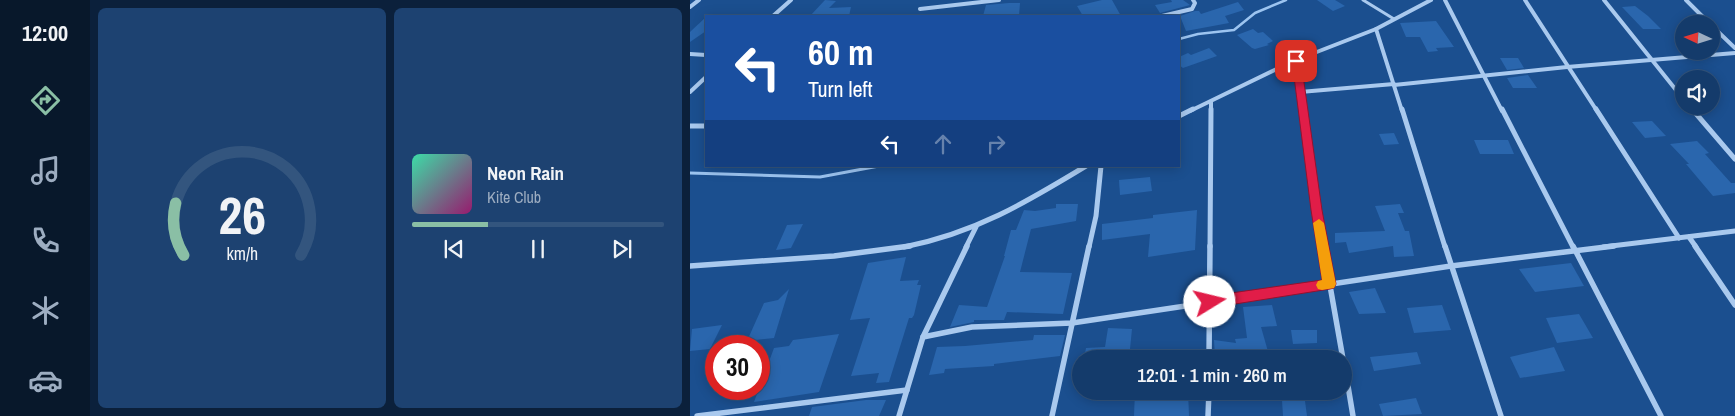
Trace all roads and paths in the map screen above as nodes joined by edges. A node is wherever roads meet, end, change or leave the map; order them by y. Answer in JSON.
{"nodes":[{"id":1,"x":699,"y":0,"type":"edge"},
{"id":2,"x":791,"y":0,"type":"edge"},
{"id":3,"x":999,"y":0,"type":"edge"},
{"id":4,"x":1193,"y":0,"type":"edge"},
{"id":5,"x":1362,"y":0,"type":"edge"},
{"id":6,"x":1431,"y":0,"type":"edge"},
{"id":7,"x":1445,"y":0,"type":"edge"},
{"id":8,"x":1524,"y":0,"type":"edge"},
{"id":9,"x":1604,"y":0,"type":"edge"},
{"id":10,"x":1686,"y":0,"type":"edge"},
{"id":11,"x":690,"y":7,"type":"edge"},
{"id":12,"x":920,"y":9,"type":"dead end"},
{"id":13,"x":774,"y":15,"type":"edge"},
{"id":14,"x":1166,"y":15,"type":"edge"},
{"id":15,"x":1702,"y":15,"type":"edge"},
{"id":16,"x":1394,"y":19,"type":"junction"},
{"id":17,"x":1376,"y":29,"type":"junction"},
{"id":18,"x":1720,"y":33,"type":"edge"},
{"id":19,"x":1735,"y":48,"type":"edge"},
{"id":20,"x":1735,"y":53,"type":"edge"},
{"id":21,"x":690,"y":54,"type":"edge"},
{"id":22,"x":705,"y":55,"type":"edge"},
{"id":23,"x":1296,"y":61,"type":"junction"},
{"id":24,"x":1650,"y":61,"type":"junction"},
{"id":25,"x":1567,"y":67,"type":"junction"},
{"id":26,"x":1485,"y":76,"type":"junction"},
{"id":27,"x":705,"y":78,"type":"edge"},
{"id":28,"x":1394,"y":85,"type":"junction"},
{"id":29,"x":1675,"y":90,"type":"edge"},
{"id":30,"x":690,"y":92,"type":"edge"},
{"id":31,"x":1300,"y":92,"type":"junction"},
{"id":32,"x":1211,"y":102,"type":"junction"},
{"id":33,"x":1697,"y":115,"type":"edge"},
{"id":34,"x":1180,"y":116,"type":"edge"},
{"id":35,"x":690,"y":126,"type":"edge"},
{"id":36,"x":705,"y":126,"type":"edge"},
{"id":37,"x":1735,"y":159,"type":"edge"},
{"id":38,"x":1084,"y":167,"type":"edge"},
{"id":39,"x":1102,"y":167,"type":"edge"},
{"id":40,"x":976,"y":227,"type":"junction"},
{"id":41,"x":1735,"y":231,"type":"edge"},
{"id":42,"x":1689,"y":237,"type":"junction"},
{"id":43,"x":1679,"y":238,"type":"junction"},
{"id":44,"x":1574,"y":251,"type":"junction"},
{"id":45,"x":690,"y":266,"type":"edge"},
{"id":46,"x":1452,"y":266,"type":"junction"},
{"id":47,"x":1330,"y":284,"type":"junction"},
{"id":48,"x":1210,"y":302,"type":"junction"},
{"id":49,"x":1735,"y":305,"type":"edge"},
{"id":50,"x":1072,"y":323,"type":"junction"},
{"id":51,"x":923,"y":337,"type":"junction"},
{"id":52,"x":1209,"y":350,"type":"edge"},
{"id":53,"x":1341,"y":350,"type":"edge"},
{"id":54,"x":907,"y":390,"type":"junction"},
{"id":55,"x":1208,"y":400,"type":"edge"},
{"id":56,"x":1349,"y":400,"type":"edge"},
{"id":57,"x":697,"y":416,"type":"edge"},
{"id":58,"x":898,"y":416,"type":"edge"},
{"id":59,"x":1052,"y":416,"type":"edge"},
{"id":60,"x":1208,"y":416,"type":"edge"},
{"id":61,"x":1352,"y":416,"type":"edge"},
{"id":62,"x":1501,"y":416,"type":"edge"},
{"id":63,"x":1661,"y":416,"type":"edge"}],
"edges":[{"from":1,"to":11,"type":"street"},
{"from":2,"to":13,"type":"street"},
{"from":3,"to":12,"type":"street"},
{"from":4,"to":14,"type":"street"},
{"from":5,"to":16,"type":"lane"},
{"from":6,"to":16,"type":"street"},
{"from":7,"to":26,"type":"street"},
{"from":8,"to":25,"type":"street"},
{"from":9,"to":24,"type":"street"},
{"from":10,"to":15,"type":"street"},
{"from":16,"to":17,"type":"street"},
{"from":17,"to":23,"type":"street"},
{"from":17,"to":28,"type":"street"},
{"from":18,"to":19,"type":"street"},
{"from":20,"to":24,"type":"street"},
{"from":21,"to":22,"type":"street"},
{"from":23,"to":31,"type":"street"},
{"from":23,"to":32,"type":"street"},
{"from":24,"to":25,"type":"street"},
{"from":24,"to":29,"type":"street"},
{"from":25,"to":26,"type":"street"},
{"from":25,"to":43,"type":"street"},
{"from":26,"to":28,"type":"street"},
{"from":26,"to":44,"type":"street"},
{"from":27,"to":30,"type":"street"},
{"from":28,"to":31,"type":"street"},
{"from":28,"to":46,"type":"street"},
{"from":31,"to":47,"type":"street"},
{"from":32,"to":34,"type":"street"},
{"from":32,"to":48,"type":"street"},
{"from":33,"to":37,"type":"street"},
{"from":35,"to":36,"type":"street"},
{"from":38,"to":40,"type":"street"},
{"from":39,"to":50,"type":"street"},
{"from":40,"to":45,"type":"street"},
{"from":40,"to":51,"type":"street"},
{"from":41,"to":42,"type":"street"},
{"from":42,"to":43,"type":"street"},
{"from":42,"to":49,"type":"street"},
{"from":43,"to":44,"type":"street"},
{"from":44,"to":46,"type":"street"},
{"from":44,"to":63,"type":"street"},
{"from":46,"to":47,"type":"street"},
{"from":46,"to":62,"type":"street"},
{"from":47,"to":48,"type":"street"},
{"from":47,"to":53,"type":"street"},
{"from":48,"to":50,"type":"street"},
{"from":48,"to":52,"type":"street"},
{"from":50,"to":51,"type":"street"},
{"from":50,"to":59,"type":"street"},
{"from":51,"to":54,"type":"street"},
{"from":54,"to":57,"type":"street"},
{"from":54,"to":58,"type":"street"},
{"from":55,"to":60,"type":"street"},
{"from":56,"to":61,"type":"street"}]}
